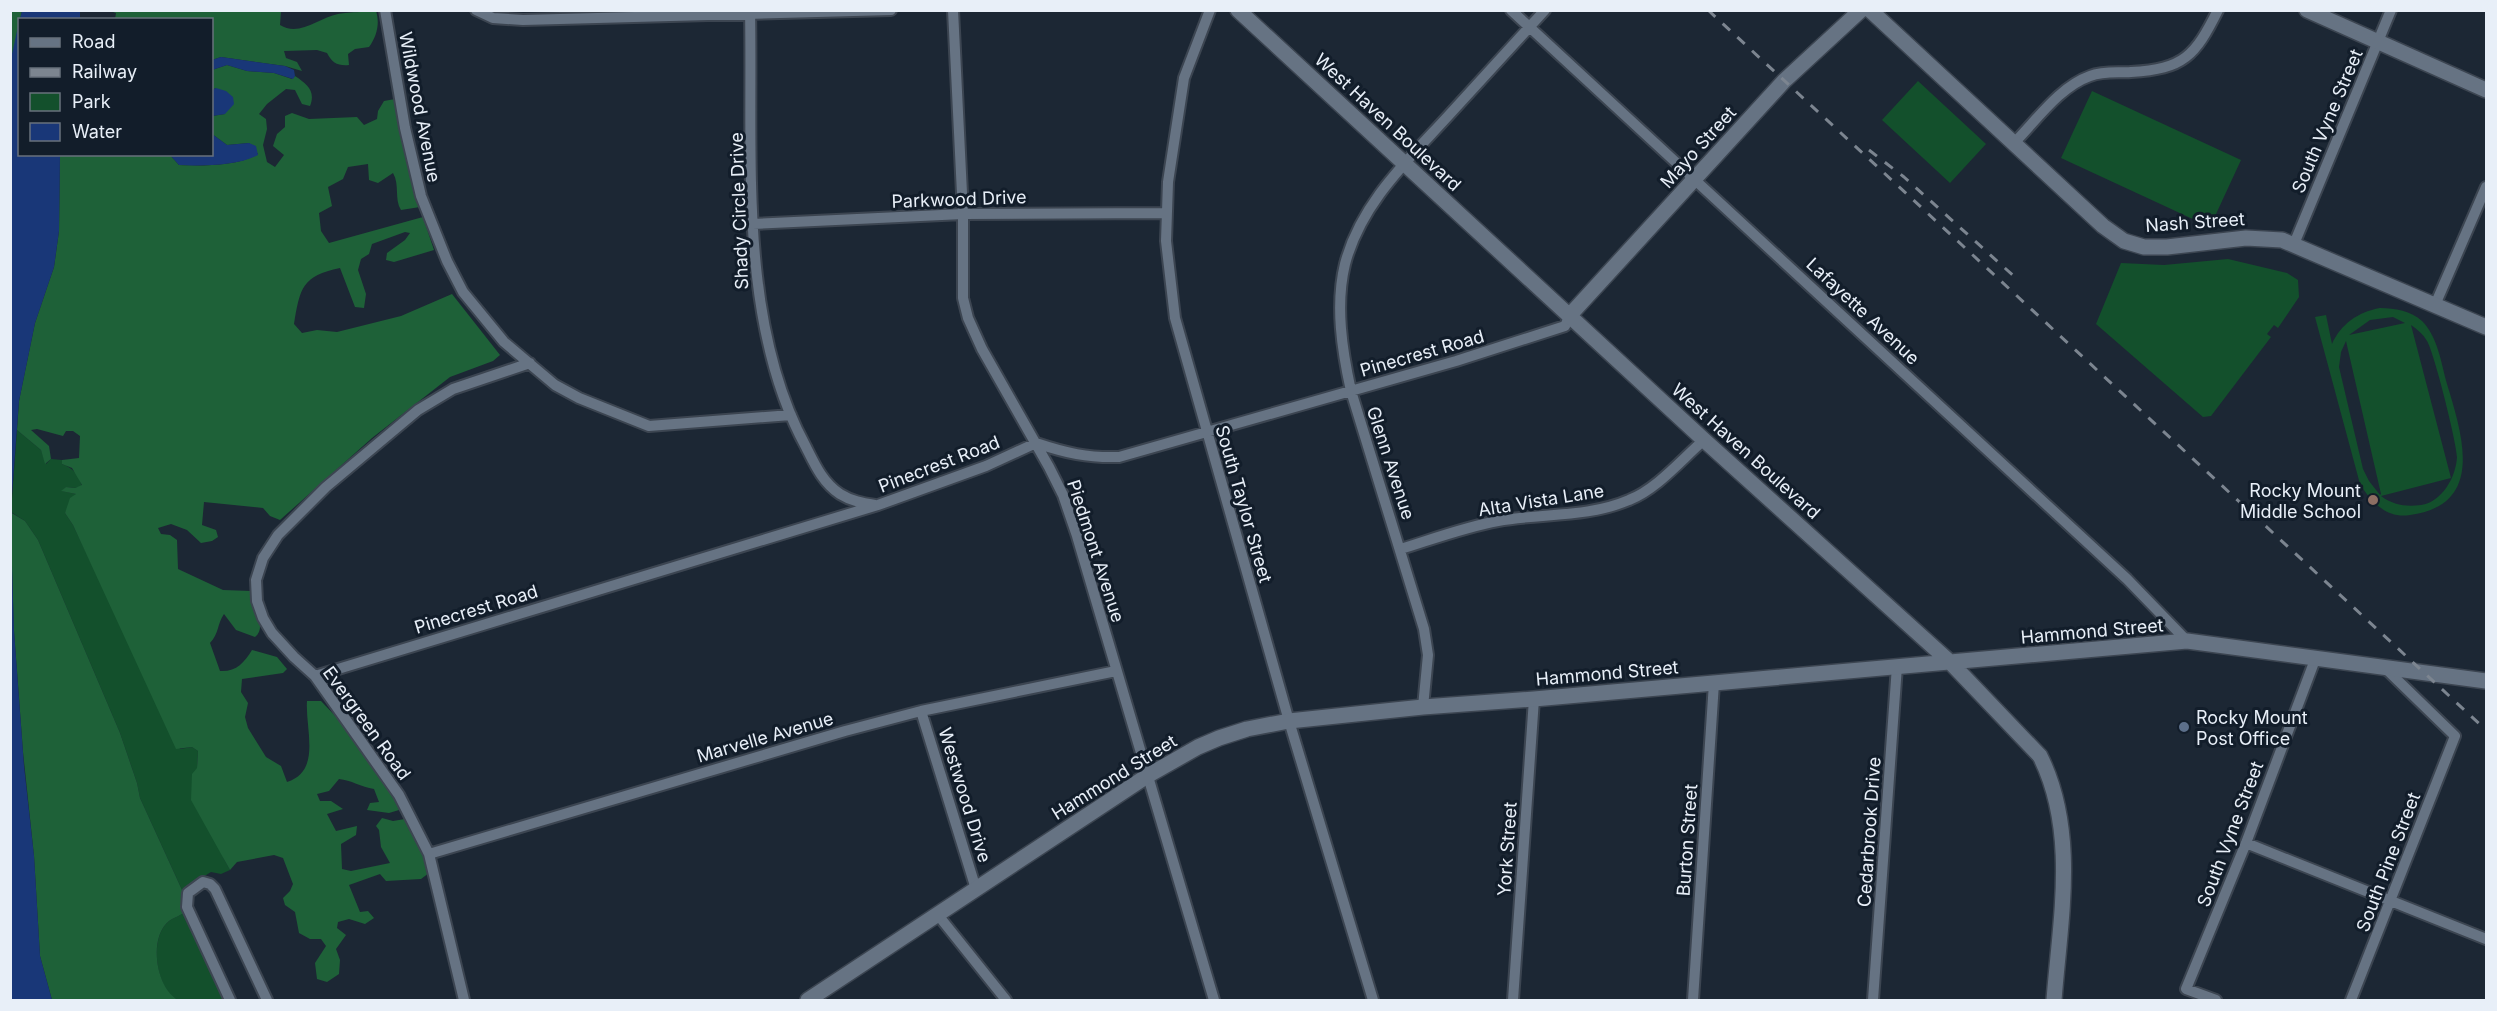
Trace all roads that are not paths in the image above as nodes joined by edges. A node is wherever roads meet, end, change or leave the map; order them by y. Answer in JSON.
{"nodes":[{"id":1,"x":385,"y":10,"type":"edge"},
{"id":2,"x":476,"y":10,"type":"edge"},
{"id":3,"x":891,"y":10,"type":"edge"},
{"id":4,"x":953,"y":10,"type":"edge"},
{"id":5,"x":1210,"y":10,"type":"edge"},
{"id":6,"x":1238,"y":10,"type":"edge"},
{"id":7,"x":1511,"y":10,"type":"edge"},
{"id":8,"x":1545,"y":10,"type":"edge"},
{"id":9,"x":1861,"y":10,"type":"edge"},
{"id":10,"x":1870,"y":10,"type":"edge"},
{"id":11,"x":2218,"y":10,"type":"edge"},
{"id":12,"x":2307,"y":10,"type":"edge"},
{"id":13,"x":2391,"y":10,"type":"edge"},
{"id":14,"x":750,"y":13,"type":"edge"},
{"id":15,"x":1530,"y":28,"type":"junction"},
{"id":16,"x":2378,"y":42,"type":"junction"},
{"id":17,"x":2487,"y":90,"type":"edge"},
{"id":18,"x":2014,"y":143,"type":"junction"},
{"id":19,"x":1404,"y":164,"type":"junction"},
{"id":20,"x":1696,"y":179,"type":"junction"},
{"id":21,"x":2487,"y":187,"type":"edge"},
{"id":22,"x":1166,"y":213,"type":"junction"},
{"id":23,"x":963,"y":214,"type":"junction"},
{"id":24,"x":753,"y":224,"type":"junction"},
{"id":25,"x":2294,"y":244,"type":"junction"},
{"id":26,"x":2435,"y":305,"type":"junction"},
{"id":27,"x":1570,"y":315,"type":"junction"},
{"id":28,"x":2487,"y":327,"type":"edge"},
{"id":29,"x":530,"y":363,"type":"junction"},
{"id":30,"x":1351,"y":391,"type":"junction"},
{"id":31,"x":792,"y":415,"type":"junction"},
{"id":32,"x":1207,"y":433,"type":"junction"},
{"id":33,"x":1704,"y":440,"type":"junction"},
{"id":34,"x":1036,"y":443,"type":"junction"},
{"id":35,"x":878,"y":505,"type":"junction"},
{"id":36,"x":1401,"y":549,"type":"junction"},
{"id":37,"x":2187,"y":641,"type":"junction"},
{"id":38,"x":2316,"y":657,"type":"junction"},
{"id":39,"x":1951,"y":663,"type":"junction"},
{"id":40,"x":1897,"y":666,"type":"junction"},
{"id":41,"x":2384,"y":666,"type":"junction"},
{"id":42,"x":1116,"y":671,"type":"junction"},
{"id":43,"x":315,"y":676,"type":"junction"},
{"id":44,"x":2487,"y":681,"type":"edge"},
{"id":45,"x":1714,"y":683,"type":"junction"},
{"id":46,"x":1534,"y":699,"type":"junction"},
{"id":47,"x":1423,"y":707,"type":"junction"},
{"id":48,"x":921,"y":711,"type":"junction"},
{"id":49,"x":1289,"y":721,"type":"junction"},
{"id":50,"x":1147,"y":776,"type":"junction"},
{"id":51,"x":2246,"y":843,"type":"junction"},
{"id":52,"x":429,"y":854,"type":"junction"},
{"id":53,"x":976,"y":889,"type":"junction"},
{"id":54,"x":2392,"y":900,"type":"junction"},
{"id":55,"x":938,"y":915,"type":"junction"},
{"id":56,"x":2487,"y":939,"type":"edge"},
{"id":57,"x":230,"y":1000,"type":"edge"},
{"id":58,"x":267,"y":1000,"type":"edge"},
{"id":59,"x":464,"y":1000,"type":"edge"},
{"id":60,"x":808,"y":1000,"type":"edge"},
{"id":61,"x":1006,"y":1000,"type":"edge"},
{"id":62,"x":1214,"y":1000,"type":"edge"},
{"id":63,"x":1373,"y":1000,"type":"edge"},
{"id":64,"x":1513,"y":1000,"type":"edge"},
{"id":65,"x":1693,"y":1000,"type":"edge"},
{"id":66,"x":1873,"y":1000,"type":"edge"},
{"id":67,"x":2055,"y":1000,"type":"edge"},
{"id":68,"x":2216,"y":1000,"type":"edge"},
{"id":69,"x":2351,"y":1000,"type":"edge"}],
"edges":[{"from":1,"to":29,"type":"street","name":"Wildwood Avenue"},
{"from":2,"to":14,"type":"street"},
{"from":3,"to":14,"type":"street"},
{"from":4,"to":23,"type":"street","name":"Piedmont Avenue"},
{"from":5,"to":22,"type":"street","name":"South Taylor Street"},
{"from":6,"to":19,"type":"street","name":"West Haven Boulevard"},
{"from":7,"to":15,"type":"street","name":"Lafayette Avenue"},
{"from":8,"to":15,"type":"street","name":"Glenn Avenue"},
{"from":9,"to":20,"type":"street","name":"Mayo Street"},
{"from":10,"to":18,"type":"street","name":"Nash Street"},
{"from":11,"to":18,"type":"street"},
{"from":12,"to":16,"type":"street"},
{"from":13,"to":16,"type":"street","name":"South Vyne Street"},
{"from":14,"to":24,"type":"street","name":"Shady Circle Drive"},
{"from":15,"to":19,"type":"street","name":"Glenn Avenue"},
{"from":15,"to":20,"type":"street","name":"Lafayette Avenue"},
{"from":16,"to":17,"type":"street"},
{"from":16,"to":25,"type":"street","name":"South Vyne Street"},
{"from":18,"to":25,"type":"street","name":"Nash Street"},
{"from":19,"to":27,"type":"street","name":"West Haven Boulevard"},
{"from":19,"to":30,"type":"street","name":"Glenn Avenue"},
{"from":20,"to":27,"type":"street","name":"Mayo Street"},
{"from":20,"to":37,"type":"street","name":"Lafayette Avenue"},
{"from":21,"to":26,"type":"street"},
{"from":22,"to":23,"type":"street","name":"Parkwood Drive"},
{"from":22,"to":32,"type":"street","name":"South Taylor Street"},
{"from":23,"to":24,"type":"street","name":"Parkwood Drive"},
{"from":23,"to":34,"type":"street","name":"Piedmont Avenue"},
{"from":24,"to":31,"type":"street","name":"Shady Circle Drive"},
{"from":25,"to":26,"type":"street","name":"Nash Street"},
{"from":26,"to":28,"type":"street","name":"Nash Street"},
{"from":27,"to":30,"type":"street","name":"Pinecrest Road"},
{"from":27,"to":33,"type":"street","name":"West Haven Boulevard"},
{"from":29,"to":31,"type":"street","name":"Wildwood Avenue"},
{"from":29,"to":43,"type":"street","name":"Evergreen Road"},
{"from":30,"to":32,"type":"street","name":"Pinecrest Road"},
{"from":30,"to":36,"type":"street","name":"Glenn Avenue"},
{"from":31,"to":35,"type":"street","name":"Shady Circle Drive"},
{"from":32,"to":34,"type":"street","name":"Pinecrest Road"},
{"from":32,"to":49,"type":"street","name":"South Taylor Street"},
{"from":33,"to":36,"type":"street","name":"Alta Vista Lane"},
{"from":33,"to":39,"type":"street","name":"West Haven Boulevard"},
{"from":34,"to":35,"type":"street","name":"Pinecrest Road"},
{"from":34,"to":42,"type":"street","name":"Piedmont Avenue"},
{"from":35,"to":43,"type":"street","name":"Pinecrest Road"},
{"from":36,"to":47,"type":"street","name":"Glenn Avenue"},
{"from":37,"to":38,"type":"street","name":"Hammond Street"},
{"from":37,"to":39,"type":"street","name":"Hammond Street"},
{"from":38,"to":41,"type":"street","name":"Hammond Street"},
{"from":38,"to":51,"type":"street","name":"South Vyne Street"},
{"from":39,"to":40,"type":"street","name":"Hammond Street"},
{"from":39,"to":67,"type":"street","name":"West Haven Boulevard"},
{"from":40,"to":45,"type":"street","name":"Hammond Street"},
{"from":40,"to":66,"type":"street","name":"Cedarbrook Drive"},
{"from":41,"to":44,"type":"street","name":"Hammond Street"},
{"from":41,"to":54,"type":"street","name":"South Pine Street"},
{"from":42,"to":48,"type":"street","name":"Marvelle Avenue"},
{"from":42,"to":50,"type":"street","name":"Piedmont Avenue"},
{"from":43,"to":52,"type":"street","name":"Evergreen Road"},
{"from":45,"to":46,"type":"street","name":"Hammond Street"},
{"from":45,"to":65,"type":"street","name":"Burton Street"},
{"from":46,"to":47,"type":"street","name":"Hammond Street"},
{"from":46,"to":64,"type":"street","name":"York Street"},
{"from":47,"to":49,"type":"street","name":"Hammond Street"},
{"from":48,"to":52,"type":"street","name":"Marvelle Avenue"},
{"from":48,"to":53,"type":"street","name":"Westwood Drive"},
{"from":49,"to":50,"type":"street","name":"Hammond Street"},
{"from":49,"to":63,"type":"street","name":"South Taylor Street"},
{"from":50,"to":53,"type":"street","name":"Hammond Street"},
{"from":50,"to":62,"type":"street","name":"Piedmont Avenue"},
{"from":51,"to":54,"type":"street"},
{"from":51,"to":68,"type":"street","name":"South Vyne Street"},
{"from":52,"to":59,"type":"street","name":"Evergreen Road"},
{"from":53,"to":55,"type":"street","name":"Hammond Street"},
{"from":54,"to":56,"type":"street"},
{"from":54,"to":69,"type":"street","name":"South Pine Street"},
{"from":55,"to":60,"type":"street","name":"Hammond Street"},
{"from":55,"to":61,"type":"street"},
{"from":57,"to":58,"type":"street"}]}
